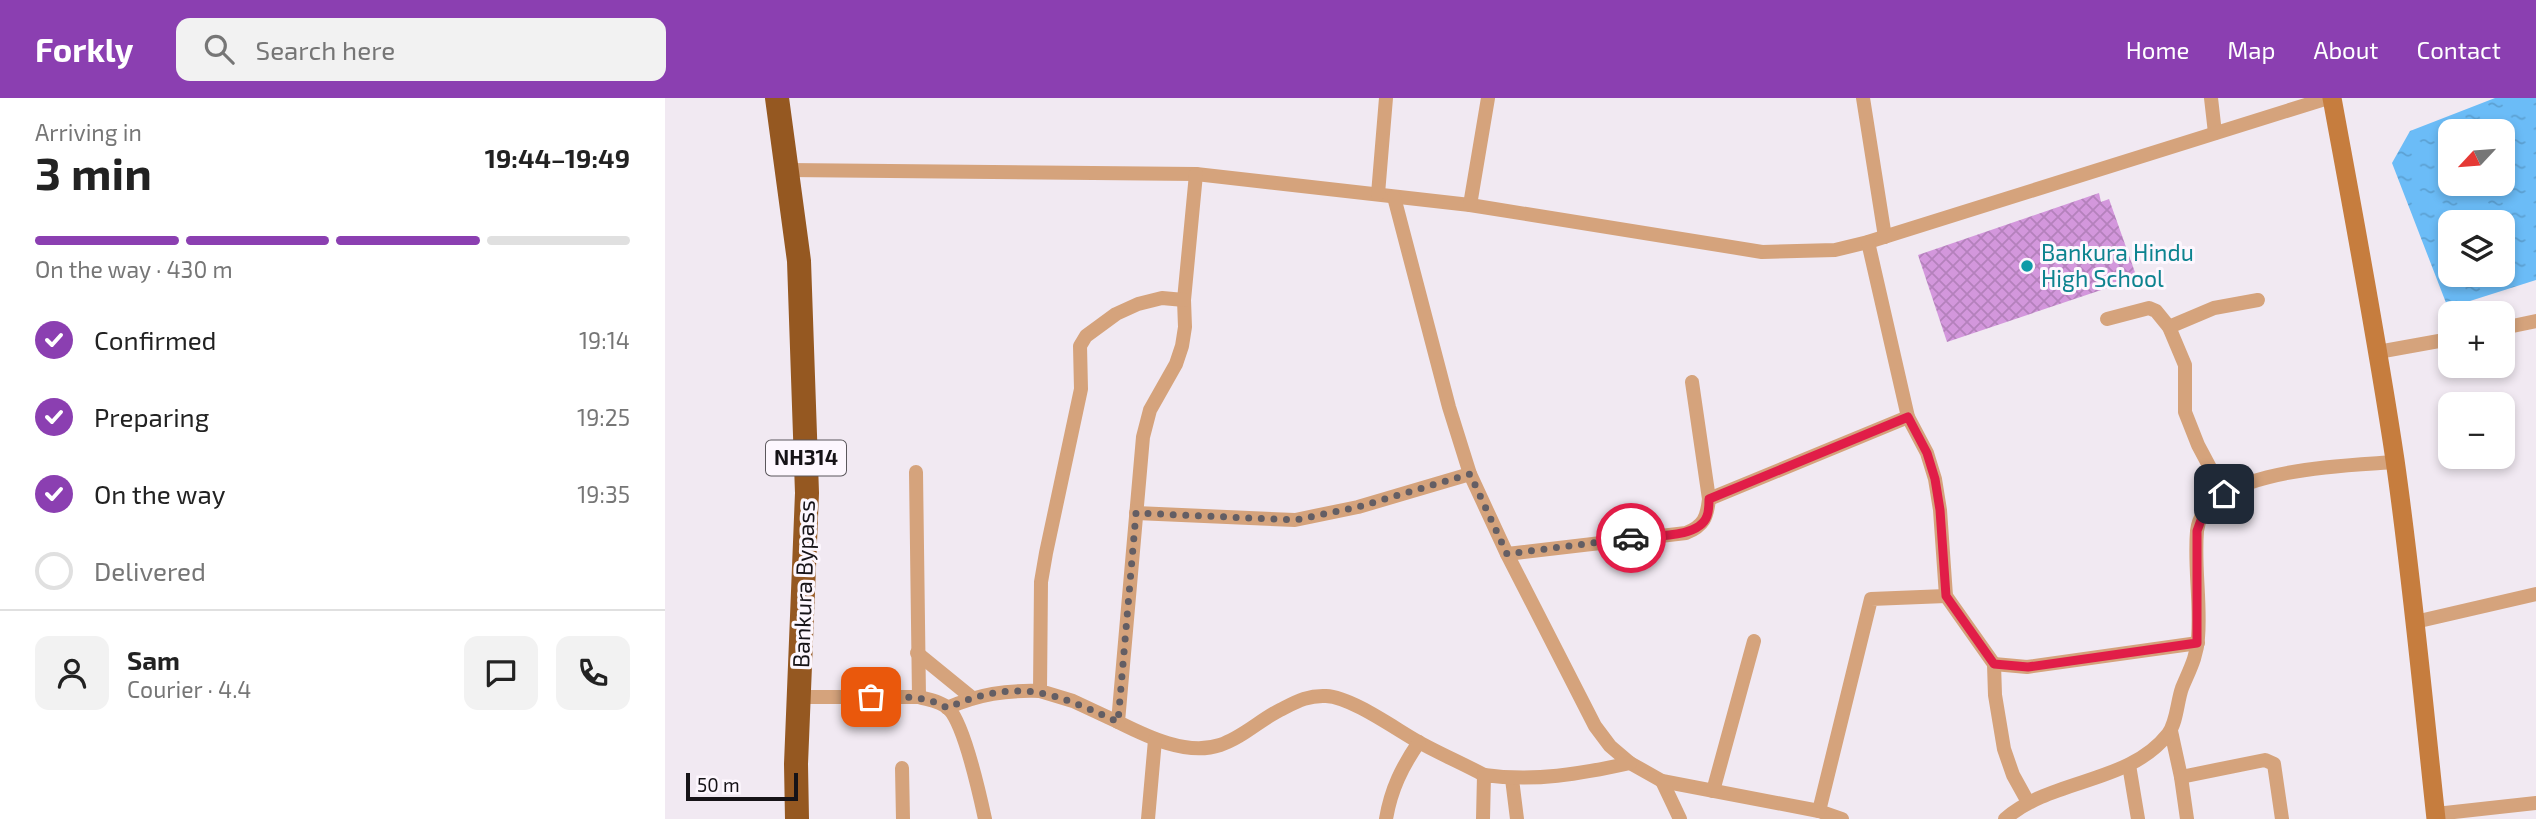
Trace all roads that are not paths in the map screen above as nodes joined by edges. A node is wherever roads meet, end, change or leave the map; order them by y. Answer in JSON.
{"nodes":[{"id":1,"x":777,"y":98,"type":"edge"},
{"id":2,"x":1386,"y":98,"type":"edge"},
{"id":3,"x":1488,"y":98,"type":"edge"},
{"id":4,"x":1863,"y":98,"type":"edge"},
{"id":5,"x":2211,"y":98,"type":"edge"},
{"id":6,"x":2330,"y":98,"type":"edge"},
{"id":7,"x":2215,"y":133,"type":"junction"},
{"id":8,"x":788,"y":170,"type":"junction"},
{"id":9,"x":1196,"y":174,"type":"junction"},
{"id":10,"x":1378,"y":194,"type":"junction"},
{"id":11,"x":1394,"y":197,"type":"junction"},
{"id":12,"x":1470,"y":205,"type":"junction"},
{"id":13,"x":1885,"y":237,"type":"junction"},
{"id":14,"x":1868,"y":242,"type":"junction"},
{"id":15,"x":1184,"y":300,"type":"junction"},
{"id":16,"x":2258,"y":300,"type":"dead end"},
{"id":17,"x":2107,"y":319,"type":"dead end"},
{"id":18,"x":2536,"y":321,"type":"edge"},
{"id":19,"x":2515,"y":325,"type":"edge"},
{"id":20,"x":2168,"y":327,"type":"junction"},
{"id":21,"x":2438,"y":341,"type":"edge"},
{"id":22,"x":2378,"y":352,"type":"junction"},
{"id":23,"x":1692,"y":382,"type":"dead end"},
{"id":24,"x":1908,"y":417,"type":"junction"},
{"id":25,"x":2395,"y":461,"type":"junction"},
{"id":26,"x":916,"y":472,"type":"dead end"},
{"id":27,"x":1470,"y":474,"type":"junction"},
{"id":28,"x":2224,"y":494,"type":"junction"},
{"id":29,"x":1709,"y":499,"type":"junction"},
{"id":30,"x":1136,"y":513,"type":"junction"},
{"id":31,"x":1507,"y":554,"type":"junction"},
{"id":32,"x":2536,"y":594,"type":"edge"},
{"id":33,"x":1946,"y":596,"type":"junction"},
{"id":34,"x":2415,"y":622,"type":"junction"},
{"id":35,"x":1754,"y":641,"type":"dead end"},
{"id":36,"x":2197,"y":643,"type":"junction"},
{"id":37,"x":917,"y":653,"type":"junction"},
{"id":38,"x":1994,"y":664,"type":"junction"},
{"id":39,"x":1040,"y":691,"type":"junction"},
{"id":40,"x":800,"y":697,"type":"junction"},
{"id":41,"x":919,"y":697,"type":"junction"},
{"id":42,"x":971,"y":697,"type":"junction"},
{"id":43,"x":947,"y":708,"type":"junction"},
{"id":44,"x":1118,"y":722,"type":"junction"},
{"id":45,"x":2171,"y":730,"type":"junction"},
{"id":46,"x":1155,"y":740,"type":"junction"},
{"id":47,"x":1419,"y":742,"type":"junction"},
{"id":48,"x":1630,"y":763,"type":"junction"},
{"id":49,"x":2129,"y":765,"type":"junction"},
{"id":50,"x":902,"y":768,"type":"dead end"},
{"id":51,"x":1484,"y":775,"type":"junction"},
{"id":52,"x":2181,"y":777,"type":"junction"},
{"id":53,"x":1512,"y":779,"type":"junction"},
{"id":54,"x":1662,"y":781,"type":"junction"},
{"id":55,"x":1713,"y":791,"type":"junction"},
{"id":56,"x":2028,"y":802,"type":"junction"},
{"id":57,"x":2536,"y":803,"type":"edge"},
{"id":58,"x":1811,"y":813,"type":"edge"},
{"id":59,"x":2436,"y":816,"type":"edge"},
{"id":60,"x":797,"y":819,"type":"edge"},
{"id":61,"x":903,"y":819,"type":"edge"},
{"id":62,"x":985,"y":819,"type":"edge"},
{"id":63,"x":1148,"y":819,"type":"edge"},
{"id":64,"x":1386,"y":819,"type":"edge"},
{"id":65,"x":1483,"y":819,"type":"edge"},
{"id":66,"x":1517,"y":819,"type":"edge"},
{"id":67,"x":1680,"y":819,"type":"edge"},
{"id":68,"x":1842,"y":819,"type":"edge"},
{"id":69,"x":2005,"y":819,"type":"edge"},
{"id":70,"x":2138,"y":819,"type":"edge"},
{"id":71,"x":2187,"y":819,"type":"edge"},
{"id":72,"x":2282,"y":819,"type":"edge"}],
"edges":[{"from":1,"to":8,"type":"highway","name":"Bankura Bypass","number":"NH314"},
{"from":2,"to":10,"type":"street"},
{"from":3,"to":12,"type":"street"},
{"from":4,"to":13,"type":"street"},
{"from":5,"to":7,"type":"street"},
{"from":6,"to":7,"type":"street"},
{"from":6,"to":22,"type":"street"},
{"from":7,"to":13,"type":"street"},
{"from":8,"to":9,"type":"street"},
{"from":8,"to":40,"type":"highway","name":"Bankura Bypass","number":"NH314"},
{"from":9,"to":10,"type":"street"},
{"from":9,"to":15,"type":"street"},
{"from":10,"to":11,"type":"street"},
{"from":11,"to":12,"type":"street"},
{"from":11,"to":27,"type":"street"},
{"from":12,"to":14,"type":"street"},
{"from":13,"to":14,"type":"street"},
{"from":14,"to":24,"type":"street"},
{"from":15,"to":30,"type":"street"},
{"from":15,"to":39,"type":"street"},
{"from":16,"to":20,"type":"street"},
{"from":17,"to":20,"type":"street"},
{"from":18,"to":19,"type":"street"},
{"from":20,"to":28,"type":"street"},
{"from":21,"to":22,"type":"street"},
{"from":22,"to":25,"type":"street"},
{"from":23,"to":29,"type":"street"},
{"from":24,"to":29,"type":"street"},
{"from":24,"to":33,"type":"street"},
{"from":25,"to":28,"type":"street"},
{"from":25,"to":34,"type":"street"},
{"from":26,"to":37,"type":"street"},
{"from":27,"to":30,"type":"street"},
{"from":27,"to":31,"type":"street"},
{"from":28,"to":36,"type":"street"},
{"from":29,"to":31,"type":"street"},
{"from":30,"to":44,"type":"street"},
{"from":31,"to":48,"type":"street"},
{"from":32,"to":34,"type":"street"},
{"from":33,"to":38,"type":"street"},
{"from":33,"to":58,"type":"street"},
{"from":34,"to":59,"type":"street"},
{"from":35,"to":55,"type":"street"},
{"from":36,"to":38,"type":"street"},
{"from":36,"to":45,"type":"street"},
{"from":37,"to":41,"type":"street"},
{"from":37,"to":42,"type":"street"},
{"from":38,"to":56,"type":"street"},
{"from":39,"to":42,"type":"street"},
{"from":39,"to":44,"type":"street"},
{"from":40,"to":41,"type":"street"},
{"from":40,"to":60,"type":"highway","name":"Bankura Bypass","number":"NH314"},
{"from":41,"to":43,"type":"street"},
{"from":42,"to":43,"type":"street"},
{"from":43,"to":62,"type":"street"},
{"from":44,"to":46,"type":"street"},
{"from":45,"to":49,"type":"street"},
{"from":45,"to":52,"type":"street"},
{"from":46,"to":47,"type":"street"},
{"from":46,"to":63,"type":"street"},
{"from":47,"to":51,"type":"street"},
{"from":47,"to":64,"type":"street"},
{"from":48,"to":53,"type":"street"},
{"from":48,"to":54,"type":"street"},
{"from":49,"to":56,"type":"street"},
{"from":49,"to":70,"type":"street"},
{"from":50,"to":61,"type":"street"},
{"from":51,"to":53,"type":"street"},
{"from":51,"to":65,"type":"street"},
{"from":52,"to":71,"type":"street"},
{"from":52,"to":72,"type":"street"},
{"from":53,"to":66,"type":"street"},
{"from":54,"to":55,"type":"street"},
{"from":54,"to":67,"type":"street"},
{"from":55,"to":58,"type":"street"},
{"from":56,"to":69,"type":"street"},
{"from":57,"to":59,"type":"street"},
{"from":58,"to":68,"type":"street"}]}
